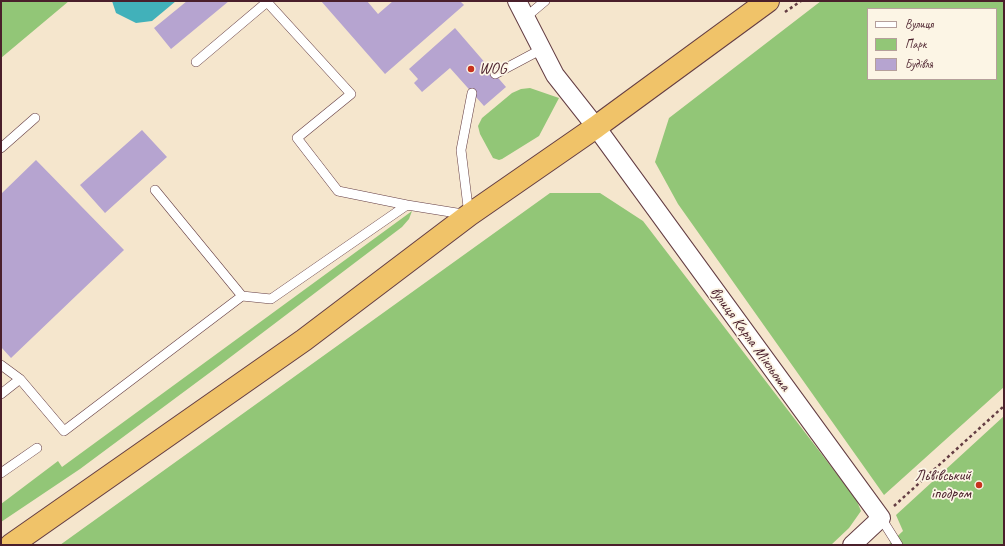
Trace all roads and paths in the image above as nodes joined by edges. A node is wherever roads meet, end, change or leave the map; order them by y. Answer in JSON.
{"nodes":[{"id":1,"x":517,"y":1,"type":"edge"},
{"id":2,"x":545,"y":1,"type":"edge"},
{"id":3,"x":768,"y":1,"type":"edge"},
{"id":4,"x":526,"y":17,"type":"junction"},
{"id":5,"x":542,"y":49,"type":"junction"},
{"id":6,"x":196,"y":62,"type":"dead end"},
{"id":7,"x":494,"y":74,"type":"dead end"},
{"id":8,"x":472,"y":93,"type":"dead end"},
{"id":9,"x":34,"y":118,"type":"dead end"},
{"id":10,"x":596,"y":127,"type":"junction"},
{"id":11,"x":1,"y":148,"type":"edge"},
{"id":12,"x":155,"y":190,"type":"dead end"},
{"id":13,"x":406,"y":205,"type":"junction"},
{"id":14,"x":469,"y":215,"type":"junction"},
{"id":15,"x":242,"y":296,"type":"junction"},
{"id":16,"x":1,"y":365,"type":"edge"},
{"id":17,"x":20,"y":379,"type":"junction"},
{"id":18,"x":1,"y":394,"type":"edge"},
{"id":19,"x":1004,"y":406,"type":"edge"},
{"id":20,"x":37,"y":448,"type":"dead end"},
{"id":21,"x":1,"y":473,"type":"edge"},
{"id":22,"x":881,"y":518,"type":"junction"},
{"id":23,"x":11,"y":545,"type":"edge"},
{"id":24,"x":852,"y":545,"type":"edge"},
{"id":25,"x":898,"y":545,"type":"edge"}],
"edges":[{"from":1,"to":4,"type":"street","name":"вулиця Карла Мікльоша"},
{"from":2,"to":4,"type":"lane"},
{"from":3,"to":10,"type":"highway"},
{"from":4,"to":5,"type":"street","name":"вулиця Карла Мікльоша"},
{"from":5,"to":7,"type":"lane"},
{"from":5,"to":10,"type":"street","name":"вулиця Карла Мікльоша"},
{"from":6,"to":13,"type":"lane"},
{"from":8,"to":14,"type":"lane"},
{"from":9,"to":11,"type":"lane"},
{"from":10,"to":14,"type":"highway"},
{"from":10,"to":22,"type":"street","name":"вулиця Карла Мікльоша"},
{"from":12,"to":15,"type":"lane"},
{"from":13,"to":14,"type":"lane"},
{"from":13,"to":15,"type":"lane"},
{"from":14,"to":23,"type":"highway"},
{"from":15,"to":17,"type":"lane"},
{"from":16,"to":17,"type":"lane"},
{"from":17,"to":18,"type":"lane"},
{"from":19,"to":22,"type":"path"},
{"from":20,"to":21,"type":"lane"},
{"from":22,"to":24,"type":"street"},
{"from":22,"to":25,"type":"lane"}]}
